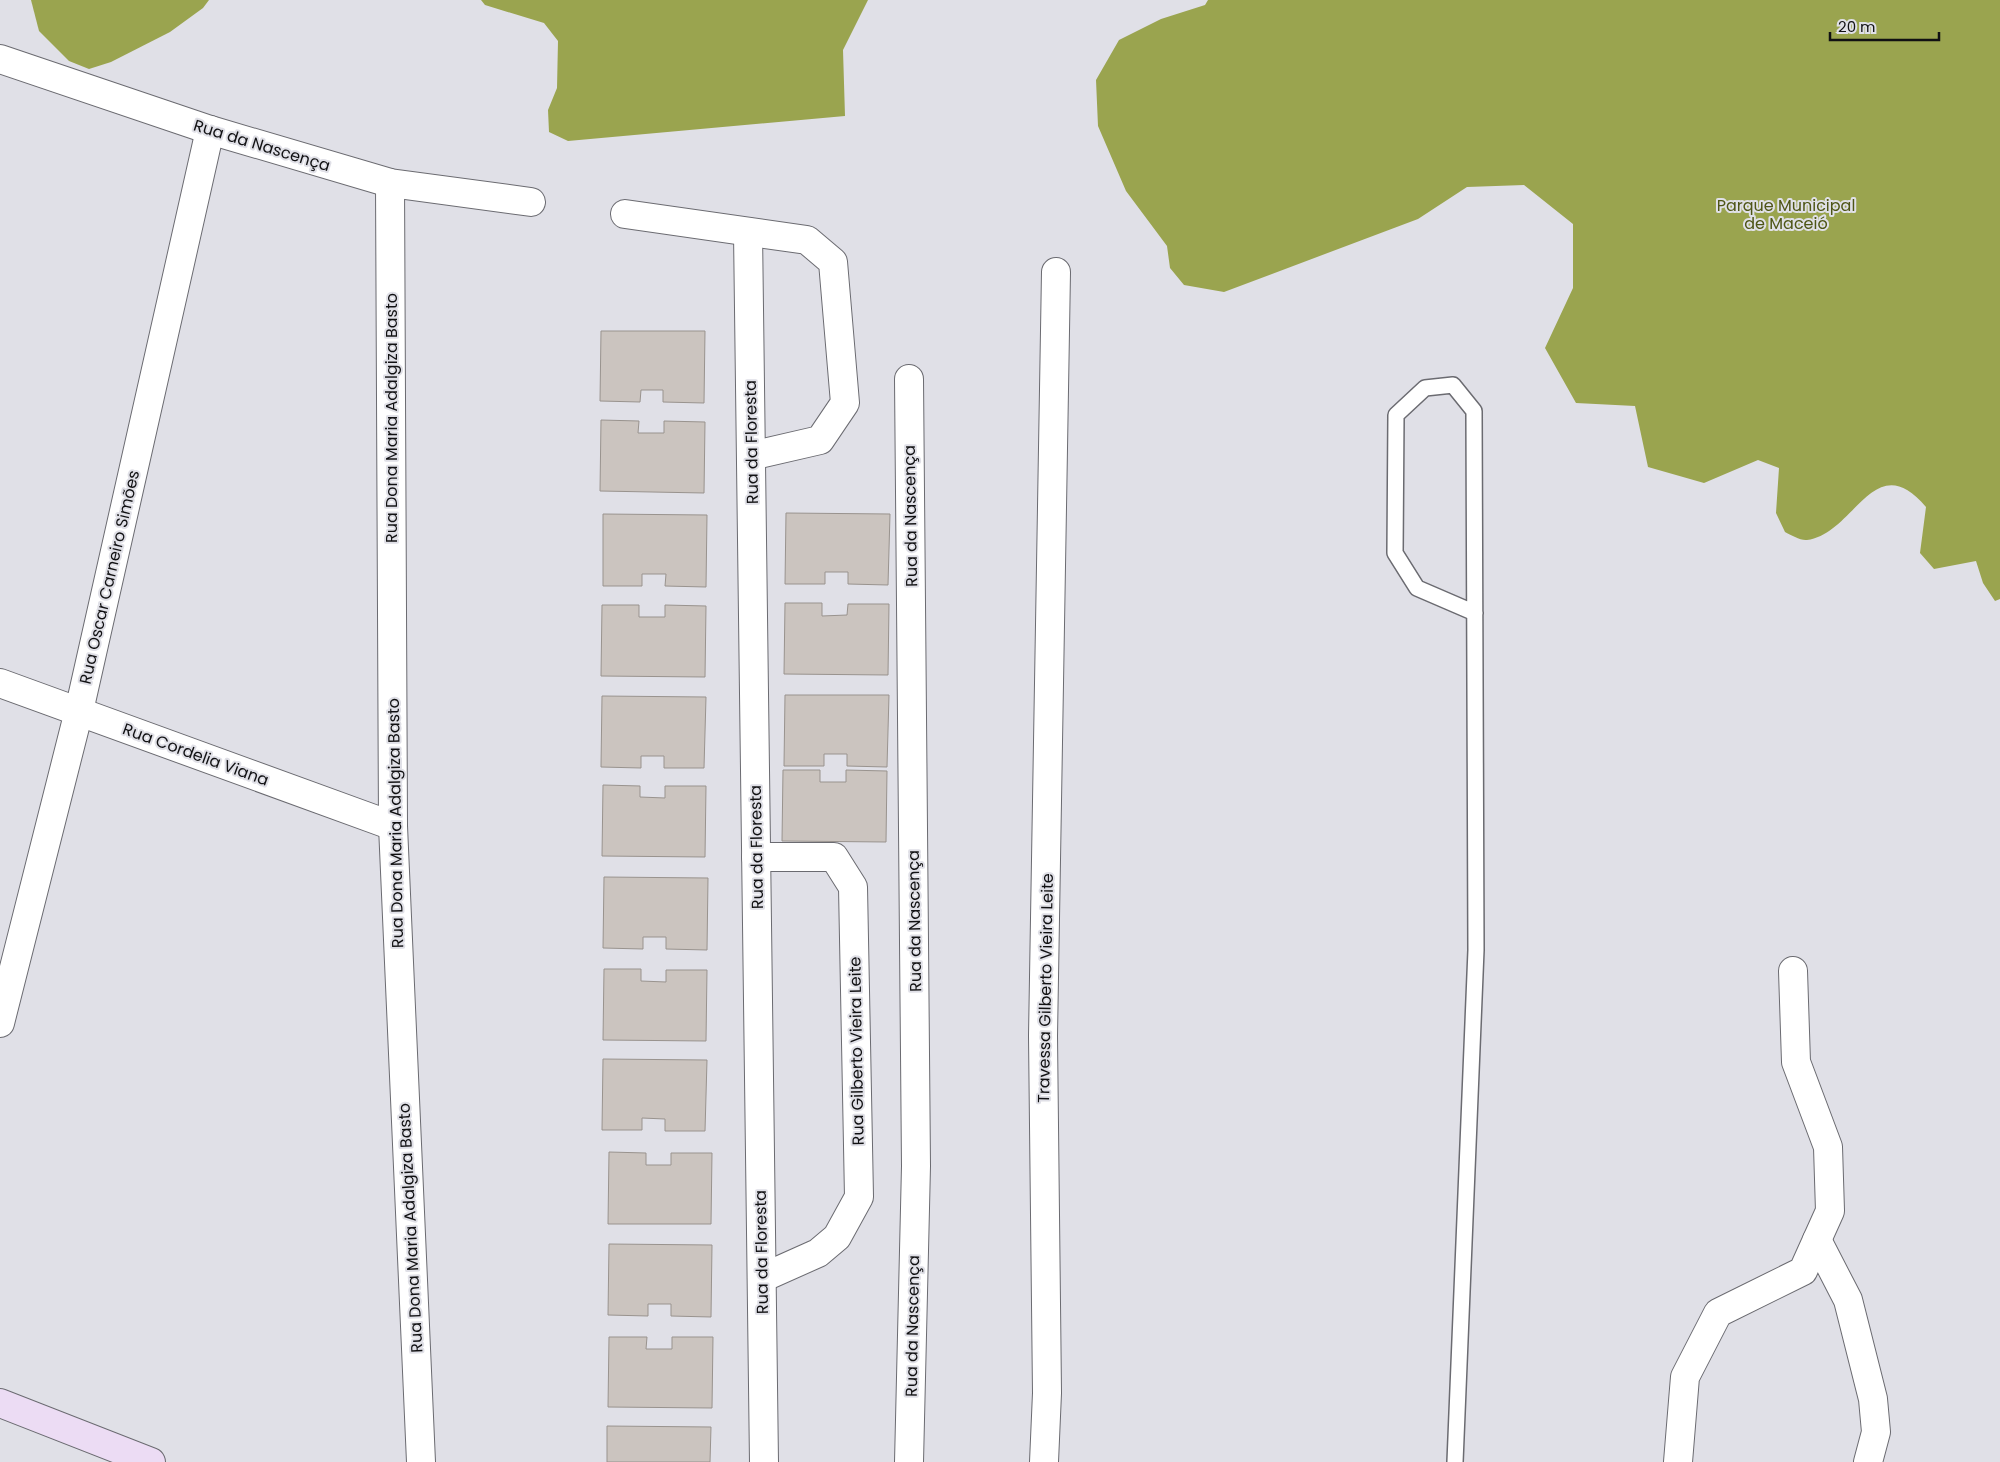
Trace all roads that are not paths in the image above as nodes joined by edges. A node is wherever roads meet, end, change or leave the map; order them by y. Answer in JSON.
{"nodes":[{"id":1,"x":0,"y":59,"type":"edge"},
{"id":2,"x":210,"y":130,"type":"junction"},
{"id":3,"x":390,"y":184,"type":"junction"},
{"id":4,"x":531,"y":202,"type":"dead end"},
{"id":5,"x":625,"y":214,"type":"dead end"},
{"id":6,"x":748,"y":232,"type":"junction"},
{"id":7,"x":1056,"y":272,"type":"dead end"},
{"id":8,"x":908,"y":379,"type":"dead end"},
{"id":9,"x":751,"y":456,"type":"junction"},
{"id":10,"x":1475,"y":613,"type":"junction"},
{"id":11,"x":0,"y":683,"type":"edge"},
{"id":12,"x":79,"y":712,"type":"junction"},
{"id":13,"x":393,"y":826,"type":"junction"},
{"id":14,"x":756,"y":857,"type":"junction"},
{"id":15,"x":1793,"y":971,"type":"dead end"},
{"id":16,"x":0,"y":1022,"type":"edge"},
{"id":17,"x":1817,"y":1240,"type":"junction"},
{"id":18,"x":762,"y":1278,"type":"junction"},
{"id":19,"x":0,"y":1403,"type":"edge"},
{"id":20,"x":151,"y":1462,"type":"edge"},
{"id":21,"x":421,"y":1462,"type":"edge"},
{"id":22,"x":764,"y":1462,"type":"edge"},
{"id":23,"x":909,"y":1462,"type":"edge"},
{"id":24,"x":1044,"y":1462,"type":"edge"},
{"id":25,"x":1455,"y":1462,"type":"edge"},
{"id":26,"x":1678,"y":1462,"type":"edge"},
{"id":27,"x":1868,"y":1462,"type":"edge"}],
"edges":[{"from":1,"to":2,"type":"street","name":"Rua da Nascença"},
{"from":2,"to":3,"type":"street","name":"Rua da Nascença"},
{"from":2,"to":12,"type":"street","name":"Rua Oscar Carneiro Simões"},
{"from":3,"to":4,"type":"street","name":"Rua da Nascença"},
{"from":3,"to":13,"type":"street","name":"Rua Dona Maria Adalgiza Basto"},
{"from":5,"to":6,"type":"street"},
{"from":6,"to":9,"type":"street","name":"Rua da Floresta"},
{"from":6,"to":9,"type":"street"},
{"from":7,"to":24,"type":"street","name":"Travessa Gilberto Vieira Leite"},
{"from":8,"to":23,"type":"street","name":"Rua da Nascença"},
{"from":9,"to":14,"type":"street","name":"Rua da Floresta"},
{"from":10,"to":10,"type":"lane"},
{"from":10,"to":25,"type":"lane"},
{"from":11,"to":12,"type":"street","name":"Rua Cordelia Viana"},
{"from":12,"to":13,"type":"street","name":"Rua Cordelia Viana"},
{"from":12,"to":16,"type":"street","name":"Rua Oscar Carneiro Simões"},
{"from":13,"to":21,"type":"street","name":"Rua Dona Maria Adalgiza Basto"},
{"from":14,"to":18,"type":"street","name":"Rua da Floresta"},
{"from":14,"to":18,"type":"street","name":"Rua Gilberto Vieira Leite"},
{"from":15,"to":17,"type":"street"},
{"from":17,"to":26,"type":"street"},
{"from":17,"to":27,"type":"street"},
{"from":18,"to":22,"type":"street","name":"Rua da Floresta"},
{"from":19,"to":20,"type":"street"}]}
